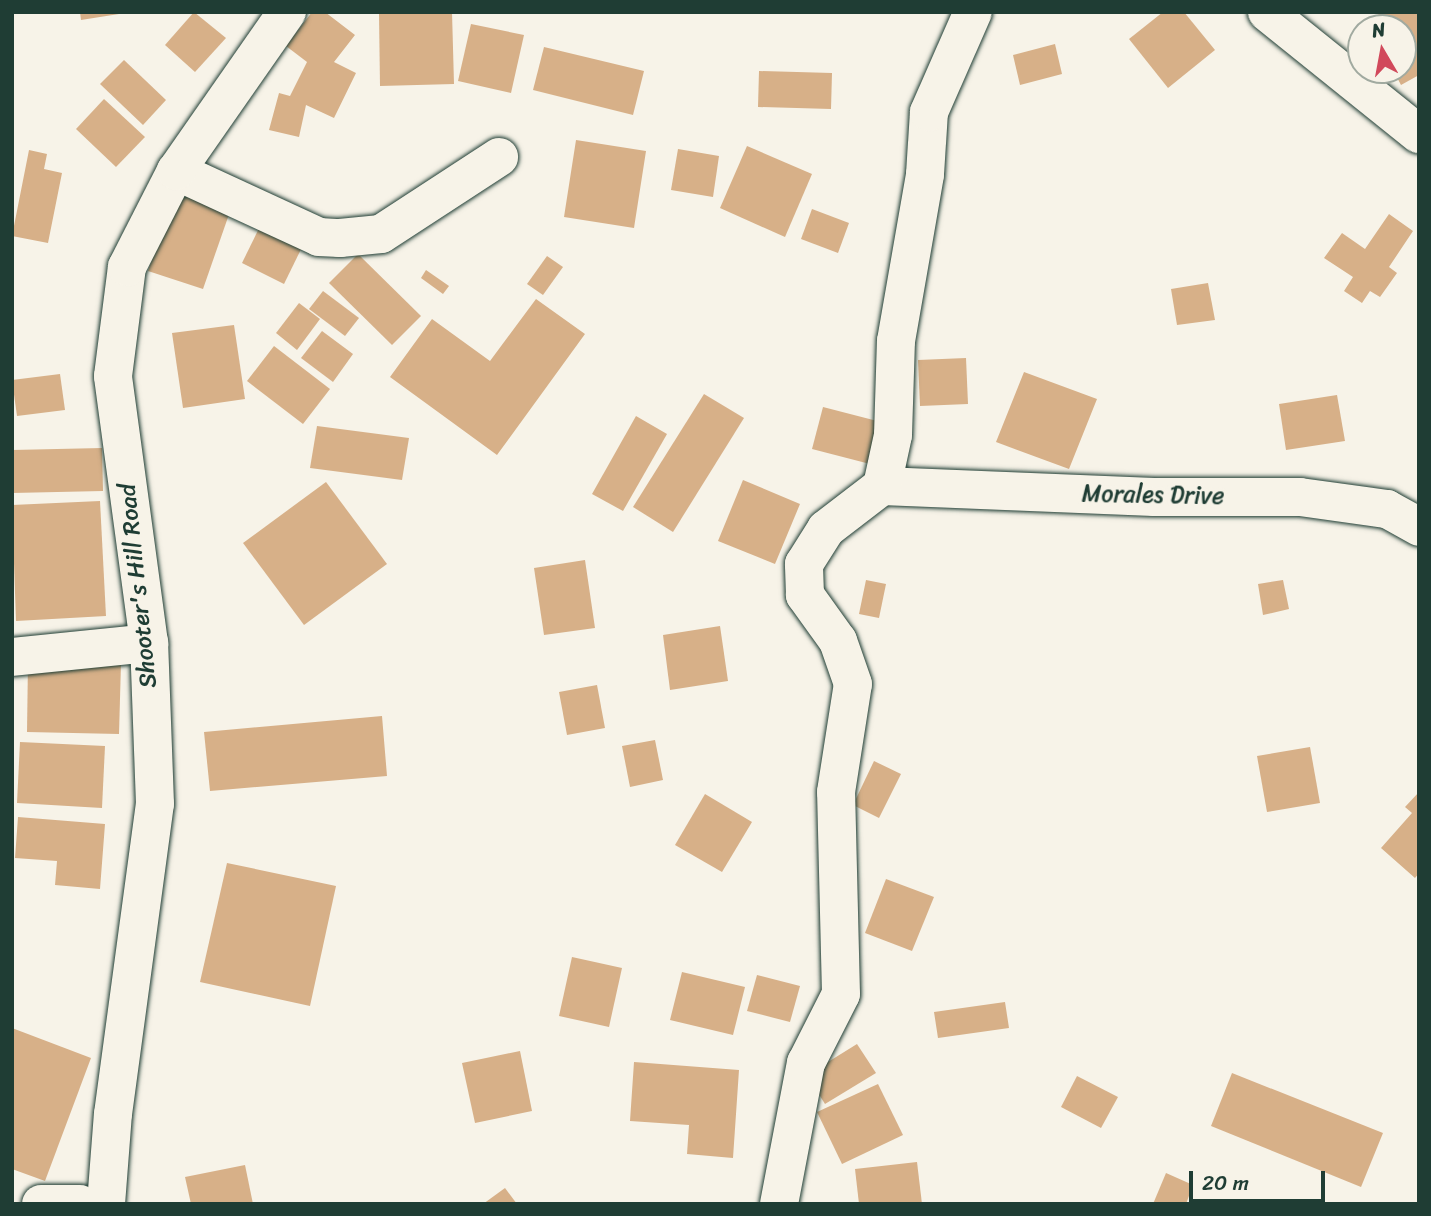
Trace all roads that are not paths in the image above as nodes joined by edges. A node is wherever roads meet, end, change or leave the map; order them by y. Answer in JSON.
{"nodes":[{"id":1,"x":287,"y":12,"type":"edge"},
{"id":2,"x":972,"y":12,"type":"edge"},
{"id":3,"x":1267,"y":12,"type":"edge"},
{"id":4,"x":1419,"y":134,"type":"edge"},
{"id":5,"x":499,"y":157,"type":"dead end"},
{"id":6,"x":176,"y":172,"type":"junction"},
{"id":7,"x":881,"y":486,"type":"junction"},
{"id":8,"x":1419,"y":527,"type":"edge"},
{"id":9,"x":149,"y":643,"type":"junction"},
{"id":10,"x":12,"y":657,"type":"edge"},
{"id":11,"x":41,"y":1204,"type":"edge"},
{"id":12,"x":80,"y":1204,"type":"edge"},
{"id":13,"x":106,"y":1204,"type":"edge"},
{"id":14,"x":779,"y":1204,"type":"edge"}],
"edges":[{"from":1,"to":6,"type":"street","name":"Shooter's Hill Road"},
{"from":2,"to":7,"type":"street"},
{"from":3,"to":4,"type":"street"},
{"from":5,"to":6,"type":"street"},
{"from":6,"to":9,"type":"street","name":"Shooter's Hill Road"},
{"from":7,"to":8,"type":"street","name":"Morales Drive"},
{"from":7,"to":14,"type":"street"},
{"from":9,"to":10,"type":"street"},
{"from":9,"to":13,"type":"street","name":"Shooter's Hill Road"},
{"from":11,"to":12,"type":"street"}]}
